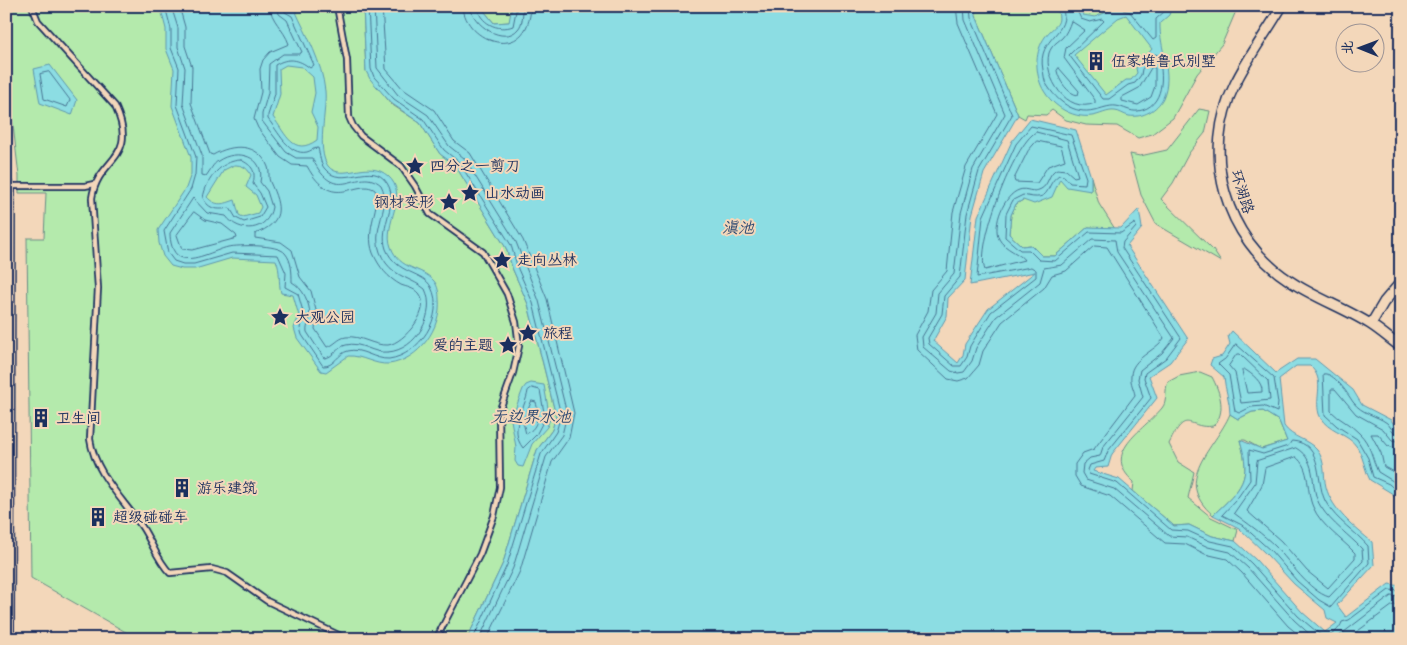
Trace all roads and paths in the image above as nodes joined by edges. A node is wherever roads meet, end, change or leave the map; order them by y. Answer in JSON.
{"nodes":[{"id":1,"x":32,"y":6,"type":"edge"},
{"id":2,"x":337,"y":6,"type":"edge"},
{"id":3,"x":1282,"y":6,"type":"edge"},
{"id":4,"x":94,"y":184,"type":"junction"},
{"id":5,"x":10,"y":186,"type":"joint"},
{"id":6,"x":8,"y":212,"type":"edge"},
{"id":7,"x":1401,"y":282,"type":"edge"},
{"id":8,"x":1371,"y":324,"type":"junction"},
{"id":9,"x":1401,"y":347,"type":"edge"},
{"id":10,"x":9,"y":639,"type":"edge"},
{"id":11,"x":347,"y":639,"type":"edge"},
{"id":12,"x":436,"y":639,"type":"edge"}],
"edges":[{"from":1,"to":4,"type":"lane"},
{"from":2,"to":12,"type":"lane"},
{"from":3,"to":8,"type":"street","name":"环湖路"},
{"from":4,"to":5,"type":"lane"},
{"from":4,"to":11,"type":"lane"},
{"from":5,"to":6,"type":"street"},
{"from":6,"to":10,"type":"street"},
{"from":7,"to":8,"type":"street"},
{"from":8,"to":9,"type":"street","name":"环湖路"}]}
